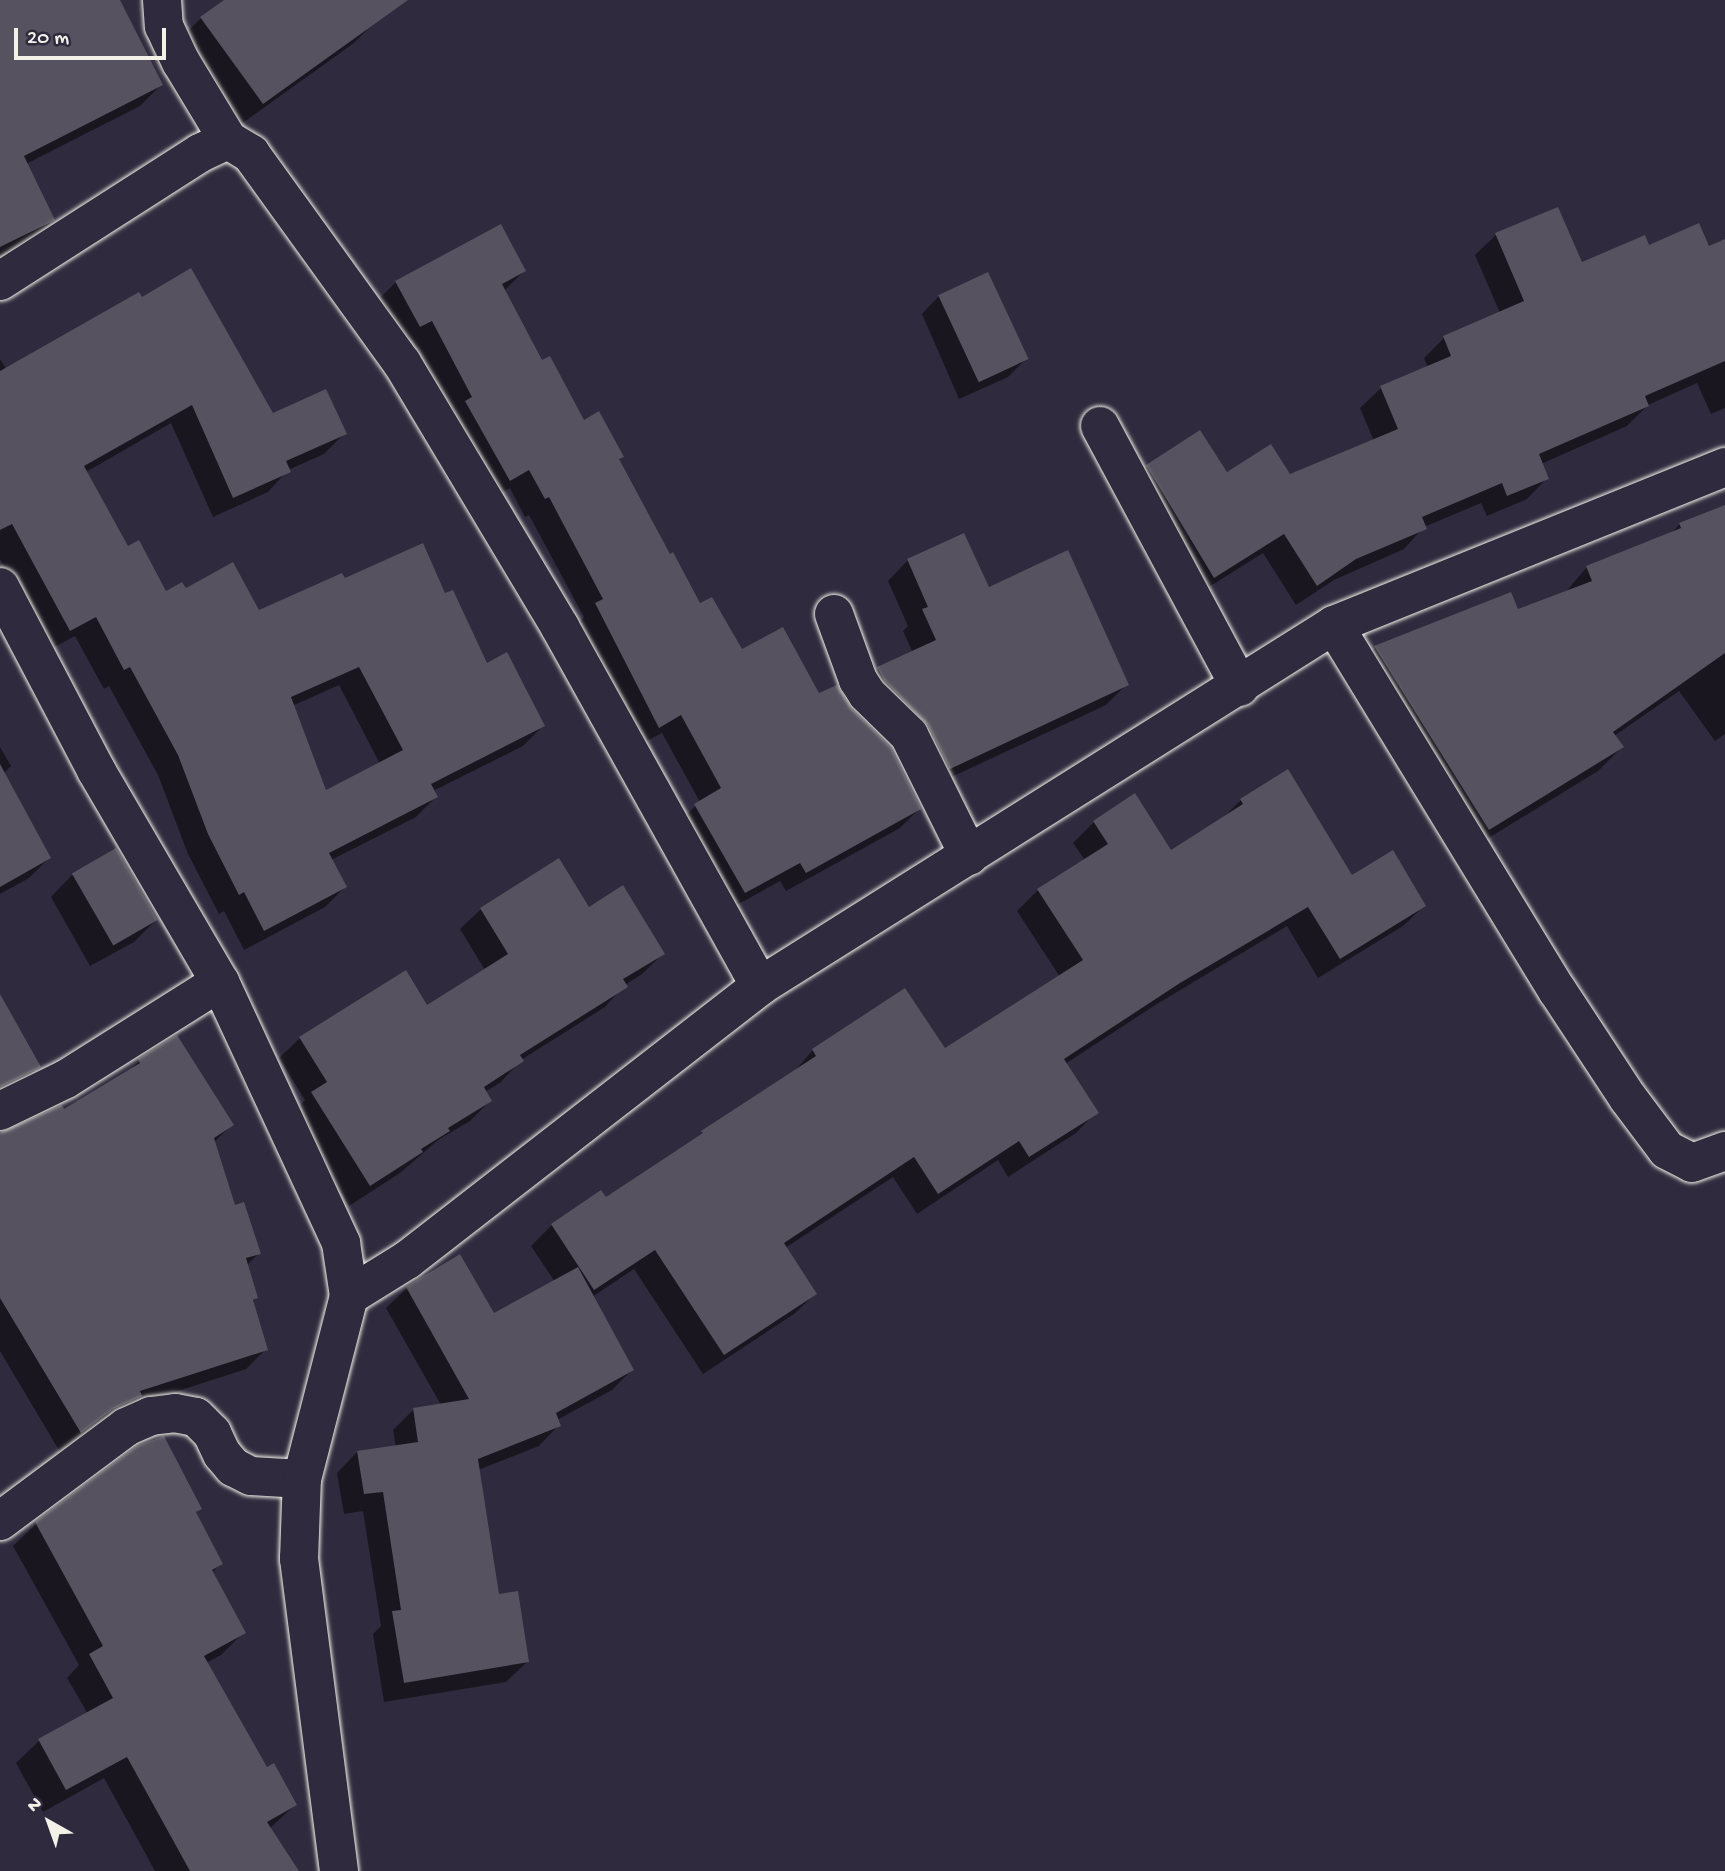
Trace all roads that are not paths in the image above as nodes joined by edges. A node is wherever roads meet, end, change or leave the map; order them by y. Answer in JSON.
{"nodes":[{"id":1,"x":162,"y":0,"type":"edge"},
{"id":2,"x":228,"y":140,"type":"junction"},
{"id":3,"x":0,"y":281,"type":"edge"},
{"id":4,"x":1100,"y":426,"type":"dead end"},
{"id":5,"x":1725,"y":467,"type":"edge"},
{"id":6,"x":0,"y":587,"type":"edge"},
{"id":7,"x":834,"y":614,"type":"dead end"},
{"id":8,"x":1334,"y":625,"type":"junction"},
{"id":9,"x":1240,"y":687,"type":"junction"},
{"id":10,"x":969,"y":856,"type":"junction"},
{"id":11,"x":220,"y":982,"type":"junction"},
{"id":12,"x":760,"y":986,"type":"junction"},
{"id":13,"x":0,"y":1111,"type":"edge"},
{"id":14,"x":1725,"y":1151,"type":"edge"},
{"id":15,"x":349,"y":1296,"type":"junction"},
{"id":16,"x":302,"y":1479,"type":"junction"},
{"id":17,"x":0,"y":1521,"type":"edge"},
{"id":18,"x":339,"y":1871,"type":"edge"}],
"edges":[{"from":1,"to":2,"type":"street"},
{"from":2,"to":3,"type":"street"},
{"from":2,"to":12,"type":"street"},
{"from":4,"to":9,"type":"street"},
{"from":5,"to":8,"type":"street"},
{"from":6,"to":11,"type":"street"},
{"from":7,"to":10,"type":"street"},
{"from":8,"to":9,"type":"street"},
{"from":8,"to":14,"type":"street"},
{"from":9,"to":10,"type":"street"},
{"from":10,"to":12,"type":"street"},
{"from":11,"to":13,"type":"street"},
{"from":11,"to":15,"type":"street"},
{"from":12,"to":15,"type":"street"},
{"from":15,"to":16,"type":"street"},
{"from":16,"to":17,"type":"street"},
{"from":16,"to":18,"type":"street"}]}
